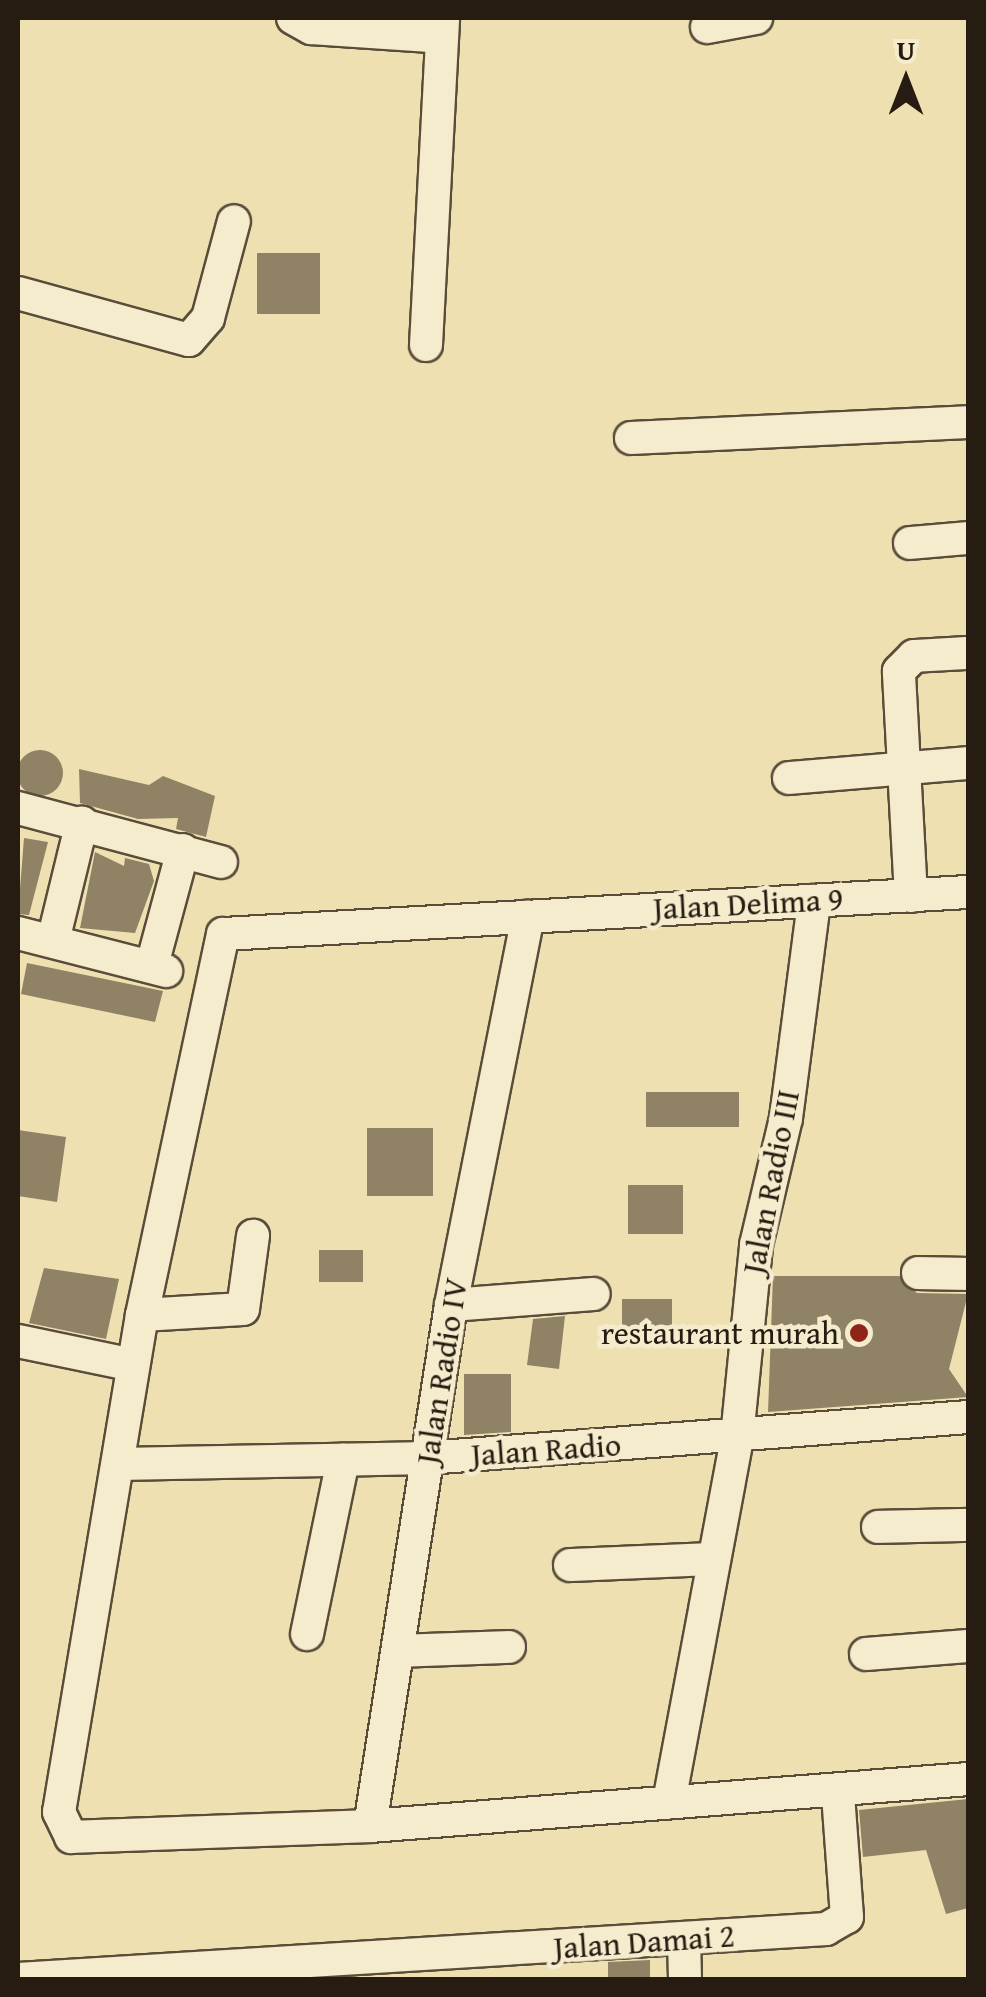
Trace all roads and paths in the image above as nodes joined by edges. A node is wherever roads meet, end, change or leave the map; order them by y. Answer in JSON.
{"nodes":[{"id":1,"x":292,"y":18,"type":"edge"},
{"id":2,"x":756,"y":18,"type":"edge"},
{"id":3,"x":442,"y":27,"type":"edge"},
{"id":4,"x":707,"y":27,"type":"dead end"},
{"id":5,"x":234,"y":221,"type":"dead end"},
{"id":6,"x":18,"y":293,"type":"edge"},
{"id":7,"x":426,"y":344,"type":"dead end"},
{"id":8,"x":968,"y":422,"type":"edge"},
{"id":9,"x":632,"y":438,"type":"dead end"},
{"id":10,"x":968,"y":538,"type":"edge"},
{"id":11,"x":910,"y":542,"type":"dead end"},
{"id":12,"x":968,"y":653,"type":"edge"},
{"id":13,"x":968,"y":764,"type":"edge"},
{"id":14,"x":910,"y":770,"type":"junction"},
{"id":15,"x":789,"y":778,"type":"dead end"},
{"id":16,"x":18,"y":808,"type":"edge"},
{"id":17,"x":82,"y":822,"type":"junction"},
{"id":18,"x":183,"y":850,"type":"junction"},
{"id":19,"x":220,"y":862,"type":"dead end"},
{"id":20,"x":968,"y":892,"type":"edge"},
{"id":21,"x":911,"y":896,"type":"junction"},
{"id":22,"x":814,"y":901,"type":"junction"},
{"id":23,"x":528,"y":918,"type":"junction"},
{"id":24,"x":18,"y":933,"type":"edge"},
{"id":25,"x":53,"y":941,"type":"junction"},
{"id":26,"x":253,"y":1236,"type":"dead end"},
{"id":27,"x":918,"y":1273,"type":"dead end"},
{"id":28,"x":968,"y":1274,"type":"edge"},
{"id":29,"x":594,"y":1294,"type":"dead end"},
{"id":30,"x":451,"y":1305,"type":"junction"},
{"id":31,"x":142,"y":1315,"type":"junction"},
{"id":32,"x":18,"y":1342,"type":"edge"},
{"id":33,"x":133,"y":1366,"type":"junction"},
{"id":34,"x":968,"y":1417,"type":"edge"},
{"id":35,"x":737,"y":1438,"type":"junction"},
{"id":36,"x":428,"y":1458,"type":"junction"},
{"id":37,"x":344,"y":1460,"type":"junction"},
{"id":38,"x":122,"y":1464,"type":"junction"},
{"id":39,"x":968,"y":1524,"type":"edge"},
{"id":40,"x":878,"y":1527,"type":"dead end"},
{"id":41,"x":713,"y":1559,"type":"junction"},
{"id":42,"x":570,"y":1564,"type":"dead end"},
{"id":43,"x":307,"y":1634,"type":"dead end"},
{"id":44,"x":968,"y":1646,"type":"edge"},
{"id":45,"x":509,"y":1647,"type":"dead end"},
{"id":46,"x":399,"y":1651,"type":"junction"},
{"id":47,"x":866,"y":1654,"type":"dead end"},
{"id":48,"x":968,"y":1778,"type":"edge"},
{"id":49,"x":838,"y":1793,"type":"junction"},
{"id":50,"x":669,"y":1802,"type":"junction"},
{"id":51,"x":370,"y":1826,"type":"junction"},
{"id":52,"x":684,"y":1938,"type":"junction"},
{"id":53,"x":431,"y":1969,"type":"edge"},
{"id":54,"x":165,"y":1976,"type":"edge"},
{"id":55,"x":18,"y":1978,"type":"edge"},
{"id":56,"x":685,"y":1980,"type":"edge"}],
"edges":[{"from":1,"to":3,"type":"street"},
{"from":2,"to":4,"type":"street"},
{"from":3,"to":7,"type":"street"},
{"from":5,"to":6,"type":"street"},
{"from":8,"to":9,"type":"street"},
{"from":10,"to":11,"type":"street"},
{"from":12,"to":14,"type":"street"},
{"from":13,"to":14,"type":"street"},
{"from":14,"to":15,"type":"street"},
{"from":14,"to":21,"type":"street"},
{"from":16,"to":17,"type":"street"},
{"from":17,"to":18,"type":"street"},
{"from":17,"to":25,"type":"street"},
{"from":18,"to":19,"type":"street"},
{"from":18,"to":25,"type":"street"},
{"from":20,"to":21,"type":"street","name":"Jalan Delima 9"},
{"from":21,"to":22,"type":"street","name":"Jalan Delima 9"},
{"from":22,"to":23,"type":"street","name":"Jalan Delima 9"},
{"from":22,"to":35,"type":"street","name":"Jalan Radio III"},
{"from":23,"to":30,"type":"street","name":"Jalan Radio IV"},
{"from":23,"to":31,"type":"street","name":"Jalan Delima 9"},
{"from":24,"to":25,"type":"street"},
{"from":26,"to":31,"type":"street"},
{"from":27,"to":28,"type":"street"},
{"from":29,"to":30,"type":"street"},
{"from":30,"to":36,"type":"street","name":"Jalan Radio IV"},
{"from":31,"to":33,"type":"street"},
{"from":32,"to":33,"type":"street"},
{"from":33,"to":38,"type":"street"},
{"from":34,"to":35,"type":"street","name":"Jalan Radio"},
{"from":35,"to":36,"type":"street","name":"Jalan Radio"},
{"from":35,"to":41,"type":"street","name":"Jalan Radio III"},
{"from":36,"to":37,"type":"street","name":"Jalan Radio"},
{"from":36,"to":46,"type":"street","name":"Jalan Radio IV"},
{"from":37,"to":38,"type":"street","name":"Jalan Radio"},
{"from":37,"to":43,"type":"street"},
{"from":38,"to":51,"type":"street"},
{"from":39,"to":40,"type":"street"},
{"from":41,"to":42,"type":"street"},
{"from":41,"to":50,"type":"street","name":"Jalan Radio III"},
{"from":44,"to":47,"type":"street"},
{"from":45,"to":46,"type":"street"},
{"from":46,"to":51,"type":"street","name":"Jalan Radio IV"},
{"from":48,"to":49,"type":"street"},
{"from":49,"to":50,"type":"street"},
{"from":49,"to":52,"type":"street","name":"Jalan Damai 2"},
{"from":50,"to":51,"type":"street"},
{"from":52,"to":53,"type":"street","name":"Jalan Damai 2"},
{"from":52,"to":56,"type":"street"},
{"from":53,"to":54,"type":"street","name":"Jalan Damai 2"},
{"from":54,"to":55,"type":"street","name":"Jalan Damai 2"}]}
